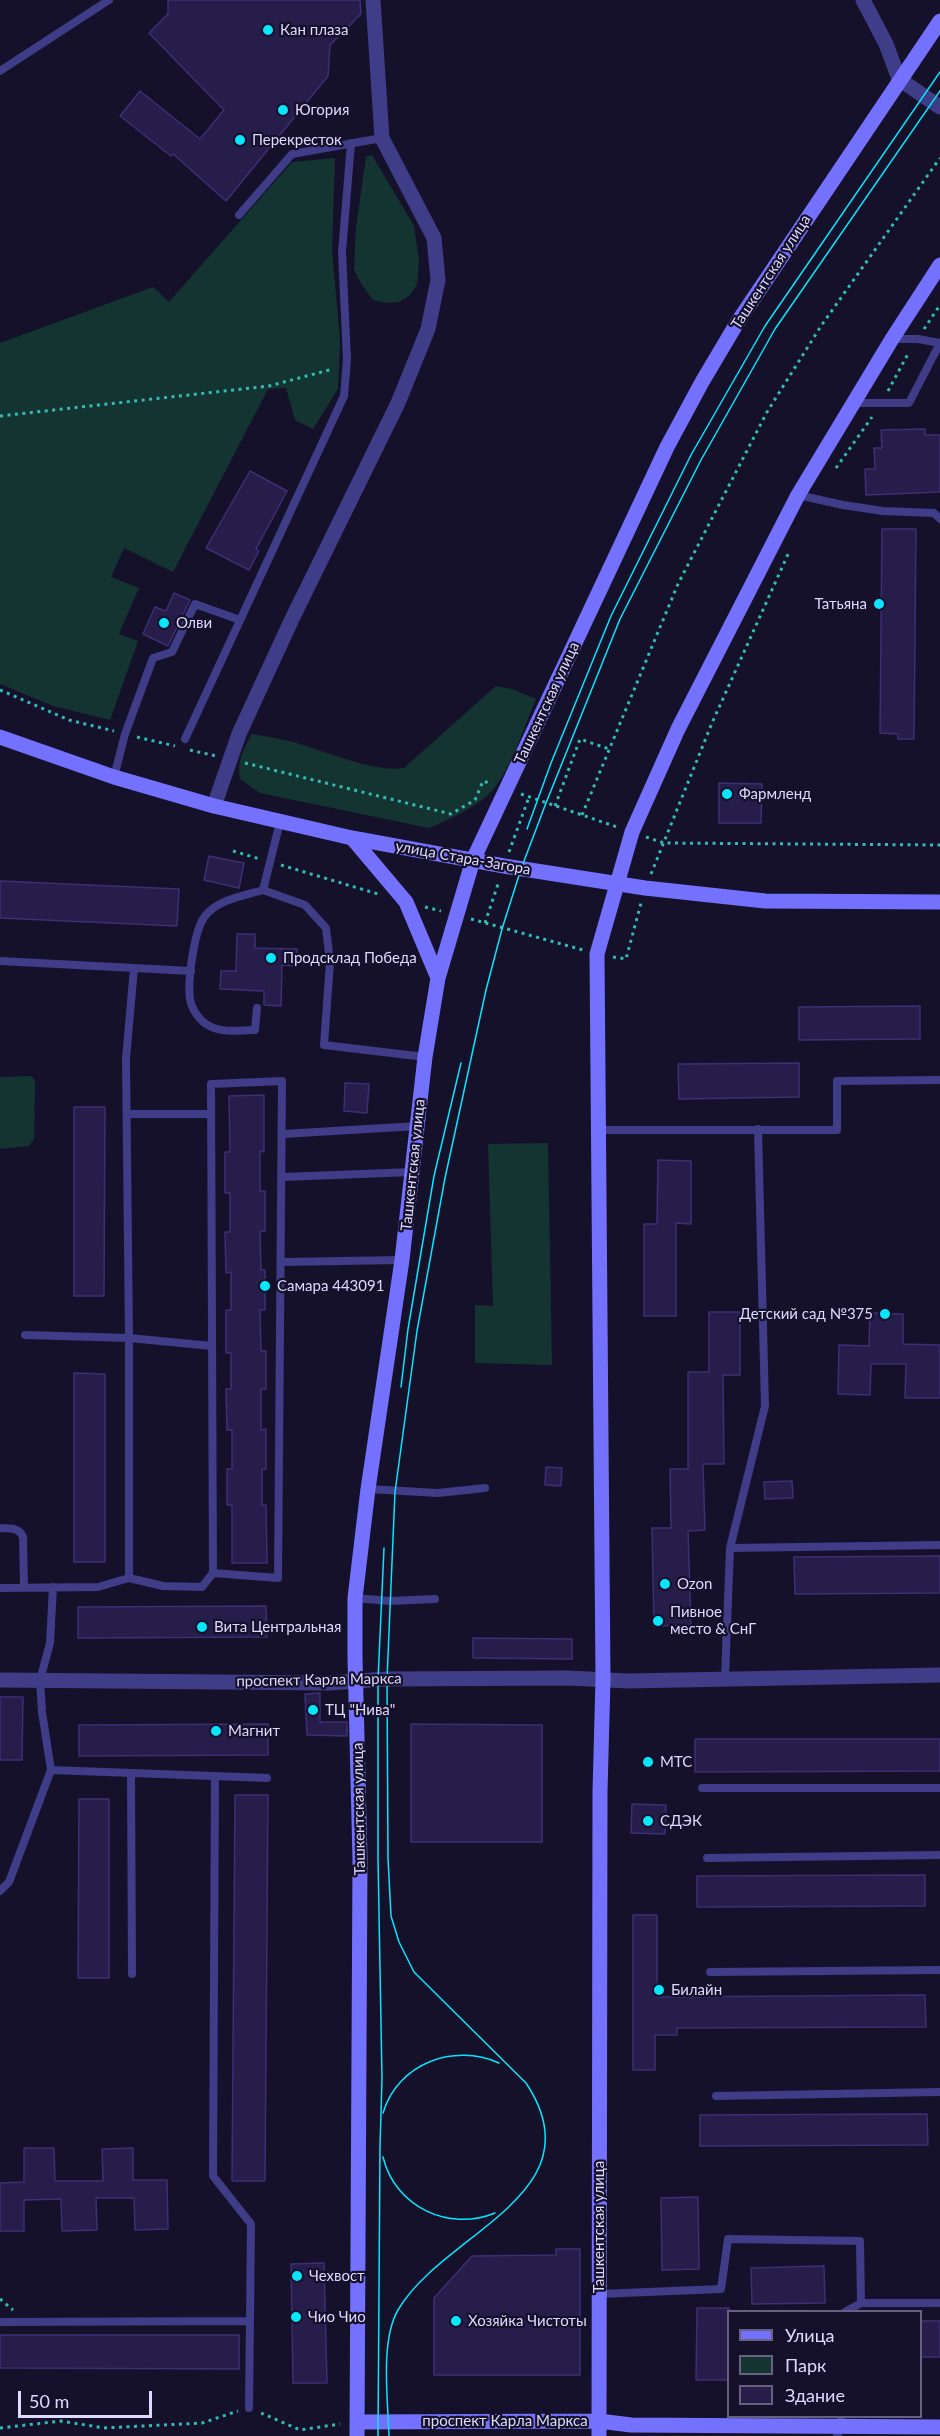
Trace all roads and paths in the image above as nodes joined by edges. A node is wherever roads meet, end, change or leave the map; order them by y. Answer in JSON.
{"nodes":[{"id":1,"x":109,"y":0,"type":"edge"},
{"id":2,"x":373,"y":0,"type":"edge"},
{"id":3,"x":863,"y":0,"type":"edge"},
{"id":4,"x":940,"y":21,"type":"edge"},
{"id":5,"x":0,"y":71,"type":"edge"},
{"id":6,"x":899,"y":79,"type":"junction"},
{"id":7,"x":940,"y":106,"type":"edge"},
{"id":8,"x":382,"y":138,"type":"junction"},
{"id":9,"x":351,"y":143,"type":"junction"},
{"id":10,"x":940,"y":158,"type":"edge"},
{"id":11,"x":239,"y":215,"type":"dead end"},
{"id":12,"x":937,"y":275,"type":"edge"},
{"id":13,"x":940,"y":305,"type":"edge"},
{"id":14,"x":892,"y":339,"type":"junction"},
{"id":15,"x":918,"y":339,"type":"junction"},
{"id":16,"x":346,"y":366,"type":"junction"},
{"id":17,"x":853,"y":403,"type":"junction"},
{"id":18,"x":881,"y":403,"type":"junction"},
{"id":19,"x":0,"y":416,"type":"edge"},
{"id":20,"x":834,"y":470,"type":"dead end"},
{"id":21,"x":798,"y":495,"type":"junction"},
{"id":22,"x":940,"y":519,"type":"edge"},
{"id":23,"x":790,"y":550,"type":"dead end"},
{"id":24,"x":240,"y":620,"type":"junction"},
{"id":25,"x":0,"y":690,"type":"edge"},
{"id":26,"x":125,"y":734,"type":"junction"},
{"id":27,"x":0,"y":737,"type":"edge"},
{"id":28,"x":185,"y":739,"type":"dead end"},
{"id":29,"x":609,"y":749,"type":"junction"},
{"id":30,"x":229,"y":759,"type":"junction"},
{"id":31,"x":114,"y":777,"type":"junction"},
{"id":32,"x":507,"y":789,"type":"junction"},
{"id":33,"x":214,"y":806,"type":"junction"},
{"id":34,"x":555,"y":807,"type":"junction"},
{"id":35,"x":582,"y":815,"type":"junction"},
{"id":36,"x":280,"y":822,"type":"junction"},
{"id":37,"x":632,"y":832,"type":"junction"},
{"id":38,"x":352,"y":838,"type":"junction"},
{"id":39,"x":664,"y":843,"type":"junction"},
{"id":40,"x":940,"y":845,"type":"edge"},
{"id":41,"x":233,"y":851,"type":"dead end"},
{"id":42,"x":473,"y":860,"type":"junction"},
{"id":43,"x":270,"y":862,"type":"junction"},
{"id":44,"x":619,"y":884,"type":"junction"},
{"id":45,"x":645,"y":888,"type":"junction"},
{"id":46,"x":263,"y":890,"type":"junction"},
{"id":47,"x":406,"y":902,"type":"junction"},
{"id":48,"x":940,"y":902,"type":"edge"},
{"id":49,"x":456,"y":915,"type":"junction"},
{"id":50,"x":597,"y":954,"type":"junction"},
{"id":51,"x":0,"y":961,"type":"edge"},
{"id":52,"x":134,"y":968,"type":"junction"},
{"id":53,"x":191,"y":971,"type":"junction"},
{"id":54,"x":438,"y":978,"type":"junction"},
{"id":55,"x":257,"y":1008,"type":"dead end"},
{"id":56,"x":425,"y":1057,"type":"junction"},
{"id":57,"x":940,"y":1080,"type":"edge"},
{"id":58,"x":127,"y":1114,"type":"junction"},
{"id":59,"x":210,"y":1114,"type":"junction"},
{"id":60,"x":418,"y":1126,"type":"junction"},
{"id":61,"x":758,"y":1129,"type":"junction"},
{"id":62,"x":598,"y":1130,"type":"junction"},
{"id":63,"x":283,"y":1134,"type":"junction"},
{"id":64,"x":413,"y":1172,"type":"junction"},
{"id":65,"x":283,"y":1177,"type":"junction"},
{"id":66,"x":402,"y":1260,"type":"junction"},
{"id":67,"x":282,"y":1262,"type":"junction"},
{"id":68,"x":25,"y":1335,"type":"dead end"},
{"id":69,"x":129,"y":1338,"type":"junction"},
{"id":70,"x":212,"y":1346,"type":"junction"},
{"id":71,"x":485,"y":1488,"type":"dead end"},
{"id":72,"x":368,"y":1489,"type":"junction"},
{"id":73,"x":0,"y":1528,"type":"edge"},
{"id":74,"x":940,"y":1545,"type":"edge"},
{"id":75,"x":730,"y":1548,"type":"junction"},
{"id":76,"x":213,"y":1573,"type":"junction"},
{"id":77,"x":129,"y":1578,"type":"junction"},
{"id":78,"x":24,"y":1587,"type":"junction"},
{"id":79,"x":53,"y":1587,"type":"junction"},
{"id":80,"x":0,"y":1588,"type":"edge"},
{"id":81,"x":355,"y":1598,"type":"junction"},
{"id":82,"x":435,"y":1599,"type":"dead end"},
{"id":83,"x":940,"y":1675,"type":"edge"},
{"id":84,"x":725,"y":1678,"type":"junction"},
{"id":85,"x":603,"y":1679,"type":"junction"},
{"id":86,"x":0,"y":1680,"type":"edge"},
{"id":87,"x":40,"y":1680,"type":"junction"},
{"id":88,"x":355,"y":1682,"type":"junction"},
{"id":89,"x":51,"y":1770,"type":"junction"},
{"id":90,"x":131,"y":1773,"type":"junction"},
{"id":91,"x":215,"y":1776,"type":"junction"},
{"id":92,"x":267,"y":1778,"type":"dead end"},
{"id":93,"x":702,"y":1788,"type":"dead end"},
{"id":94,"x":940,"y":1788,"type":"edge"},
{"id":95,"x":940,"y":1854,"type":"edge"},
{"id":96,"x":707,"y":1858,"type":"dead end"},
{"id":97,"x":0,"y":1891,"type":"edge"},
{"id":98,"x":940,"y":1970,"type":"edge"},
{"id":99,"x":710,"y":1972,"type":"dead end"},
{"id":100,"x":132,"y":1974,"type":"dead end"},
{"id":101,"x":940,"y":2092,"type":"edge"},
{"id":102,"x":716,"y":2096,"type":"dead end"},
{"id":103,"x":598,"y":2294,"type":"junction"},
{"id":104,"x":861,"y":2303,"type":"junction"},
{"id":105,"x":940,"y":2303,"type":"edge"},
{"id":106,"x":848,"y":2310,"type":"edge"},
{"id":107,"x":249,"y":2321,"type":"junction"},
{"id":108,"x":0,"y":2322,"type":"edge"},
{"id":109,"x":249,"y":2408,"type":"junction"},
{"id":110,"x":840,"y":2426,"type":"edge"},
{"id":111,"x":940,"y":2427,"type":"edge"},
{"id":112,"x":0,"y":2428,"type":"edge"},
{"id":113,"x":599,"y":2428,"type":"edge"},
{"id":114,"x":357,"y":2429,"type":"edge"}],
"edges":[{"from":1,"to":5,"type":"lane"},
{"from":2,"to":8,"type":"street"},
{"from":3,"to":6,"type":"street"},
{"from":4,"to":6,"type":"main road","name":"Ташкентская улица"},
{"from":6,"to":7,"type":"street"},
{"from":6,"to":32,"type":"main road","name":"Ташкентская улица"},
{"from":8,"to":9,"type":"lane"},
{"from":8,"to":30,"type":"street"},
{"from":9,"to":11,"type":"lane"},
{"from":9,"to":16,"type":"lane"},
{"from":10,"to":29,"type":"path"},
{"from":12,"to":14,"type":"main road","name":"Ташкентская улица"},
{"from":13,"to":15,"type":"path"},
{"from":14,"to":15,"type":"lane"},
{"from":14,"to":17,"type":"main road","name":"Ташкентская улица"},
{"from":15,"to":18,"type":"path"},
{"from":15,"to":18,"type":"lane"},
{"from":16,"to":19,"type":"path"},
{"from":16,"to":24,"type":"lane"},
{"from":17,"to":18,"type":"lane"},
{"from":17,"to":21,"type":"main road","name":"Ташкентская улица"},
{"from":18,"to":20,"type":"path"},
{"from":21,"to":22,"type":"lane"},
{"from":21,"to":37,"type":"main road","name":"Ташкентская улица"},
{"from":23,"to":39,"type":"path"},
{"from":24,"to":26,"type":"lane"},
{"from":24,"to":28,"type":"lane"},
{"from":25,"to":26,"type":"path"},
{"from":26,"to":30,"type":"path"},
{"from":26,"to":31,"type":"lane"},
{"from":27,"to":31,"type":"main road","name":"улица Стара-Загора"},
{"from":29,"to":34,"type":"path"},
{"from":29,"to":35,"type":"path"},
{"from":30,"to":32,"type":"path"},
{"from":30,"to":33,"type":"street"},
{"from":31,"to":33,"type":"main road","name":"улица Стара-Загора"},
{"from":32,"to":34,"type":"path"},
{"from":32,"to":42,"type":"main road","name":"Ташкентская улица"},
{"from":33,"to":36,"type":"main road","name":"улица Стара-Загора"},
{"from":34,"to":35,"type":"path"},
{"from":35,"to":37,"type":"path"},
{"from":36,"to":38,"type":"main road","name":"улица Стара-Загора"},
{"from":36,"to":43,"type":"lane"},
{"from":37,"to":39,"type":"path"},
{"from":37,"to":44,"type":"main road","name":"Ташкентская улица"},
{"from":38,"to":42,"type":"main road","name":"улица Стара-Загора"},
{"from":38,"to":47,"type":"main road"},
{"from":39,"to":40,"type":"path"},
{"from":39,"to":45,"type":"path"},
{"from":41,"to":43,"type":"path"},
{"from":42,"to":44,"type":"main road","name":"улица Стара-Загора"},
{"from":42,"to":49,"type":"main road","name":"Ташкентская улица"},
{"from":43,"to":46,"type":"lane"},
{"from":43,"to":47,"type":"path"},
{"from":44,"to":45,"type":"main road","name":"улица Стара-Загора"},
{"from":44,"to":50,"type":"main road","name":"Ташкентская улица"},
{"from":45,"to":48,"type":"main road","name":"улица Стара-Загора"},
{"from":45,"to":50,"type":"path"},
{"from":46,"to":53,"type":"lane"},
{"from":46,"to":56,"type":"lane"},
{"from":47,"to":49,"type":"path"},
{"from":47,"to":54,"type":"main road"},
{"from":49,"to":50,"type":"path"},
{"from":49,"to":54,"type":"main road","name":"Ташкентская улица"},
{"from":50,"to":62,"type":"main road","name":"Ташкентская улица"},
{"from":51,"to":52,"type":"lane"},
{"from":52,"to":53,"type":"lane"},
{"from":52,"to":58,"type":"lane"},
{"from":53,"to":55,"type":"lane"},
{"from":54,"to":56,"type":"main road","name":"Ташкентская улица"},
{"from":56,"to":60,"type":"main road","name":"Ташкентская улица"},
{"from":57,"to":61,"type":"lane"},
{"from":58,"to":59,"type":"lane"},
{"from":58,"to":69,"type":"lane"},
{"from":59,"to":63,"type":"lane"},
{"from":59,"to":70,"type":"lane"},
{"from":60,"to":63,"type":"lane"},
{"from":60,"to":64,"type":"main road","name":"Ташкентская улица"},
{"from":61,"to":62,"type":"lane"},
{"from":61,"to":75,"type":"lane"},
{"from":62,"to":85,"type":"main road","name":"Ташкентская улица"},
{"from":63,"to":65,"type":"lane"},
{"from":64,"to":65,"type":"lane"},
{"from":64,"to":66,"type":"main road","name":"Ташкентская улица"},
{"from":65,"to":67,"type":"lane"},
{"from":66,"to":67,"type":"lane"},
{"from":66,"to":72,"type":"main road","name":"Ташкентская улица"},
{"from":67,"to":76,"type":"lane"},
{"from":68,"to":69,"type":"lane"},
{"from":69,"to":70,"type":"lane"},
{"from":69,"to":77,"type":"lane"},
{"from":70,"to":76,"type":"lane"},
{"from":71,"to":72,"type":"lane"},
{"from":72,"to":81,"type":"main road","name":"Ташкентская улица"},
{"from":73,"to":78,"type":"lane"},
{"from":74,"to":75,"type":"lane"},
{"from":75,"to":84,"type":"lane"},
{"from":76,"to":77,"type":"lane"},
{"from":77,"to":79,"type":"lane"},
{"from":78,"to":79,"type":"lane"},
{"from":78,"to":80,"type":"lane"},
{"from":79,"to":87,"type":"lane"},
{"from":81,"to":82,"type":"lane"},
{"from":81,"to":88,"type":"main road","name":"Ташкентская улица"},
{"from":83,"to":84,"type":"street","name":"проспект Карла Маркса"},
{"from":84,"to":85,"type":"street","name":"проспект Карла Маркса"},
{"from":85,"to":88,"type":"street","name":"проспект Карла Маркса"},
{"from":85,"to":103,"type":"main road","name":"Ташкентская улица"},
{"from":86,"to":87,"type":"street","name":"проспект Карла Маркса"},
{"from":87,"to":88,"type":"street","name":"проспект Карла Маркса"},
{"from":87,"to":89,"type":"lane"},
{"from":88,"to":114,"type":"main road","name":"Ташкентская улица"},
{"from":89,"to":90,"type":"lane"},
{"from":89,"to":97,"type":"lane"},
{"from":90,"to":91,"type":"lane"},
{"from":90,"to":100,"type":"lane"},
{"from":91,"to":92,"type":"lane"},
{"from":91,"to":107,"type":"lane"},
{"from":93,"to":94,"type":"lane"},
{"from":95,"to":96,"type":"lane"},
{"from":98,"to":99,"type":"lane"},
{"from":101,"to":102,"type":"lane"},
{"from":103,"to":104,"type":"lane"},
{"from":103,"to":113,"type":"main road","name":"Ташкентская улица"},
{"from":104,"to":105,"type":"lane"},
{"from":104,"to":106,"type":"lane"},
{"from":107,"to":108,"type":"lane"},
{"from":107,"to":109,"type":"lane"},
{"from":109,"to":112,"type":"path"},
{"from":109,"to":114,"type":"path"},
{"from":110,"to":111,"type":"main road","name":"проспект Карла Маркса"},
{"from":110,"to":113,"type":"main road","name":"проспект Карла Маркса"},
{"from":113,"to":114,"type":"main road","name":"проспект Карла Маркса"}]}
